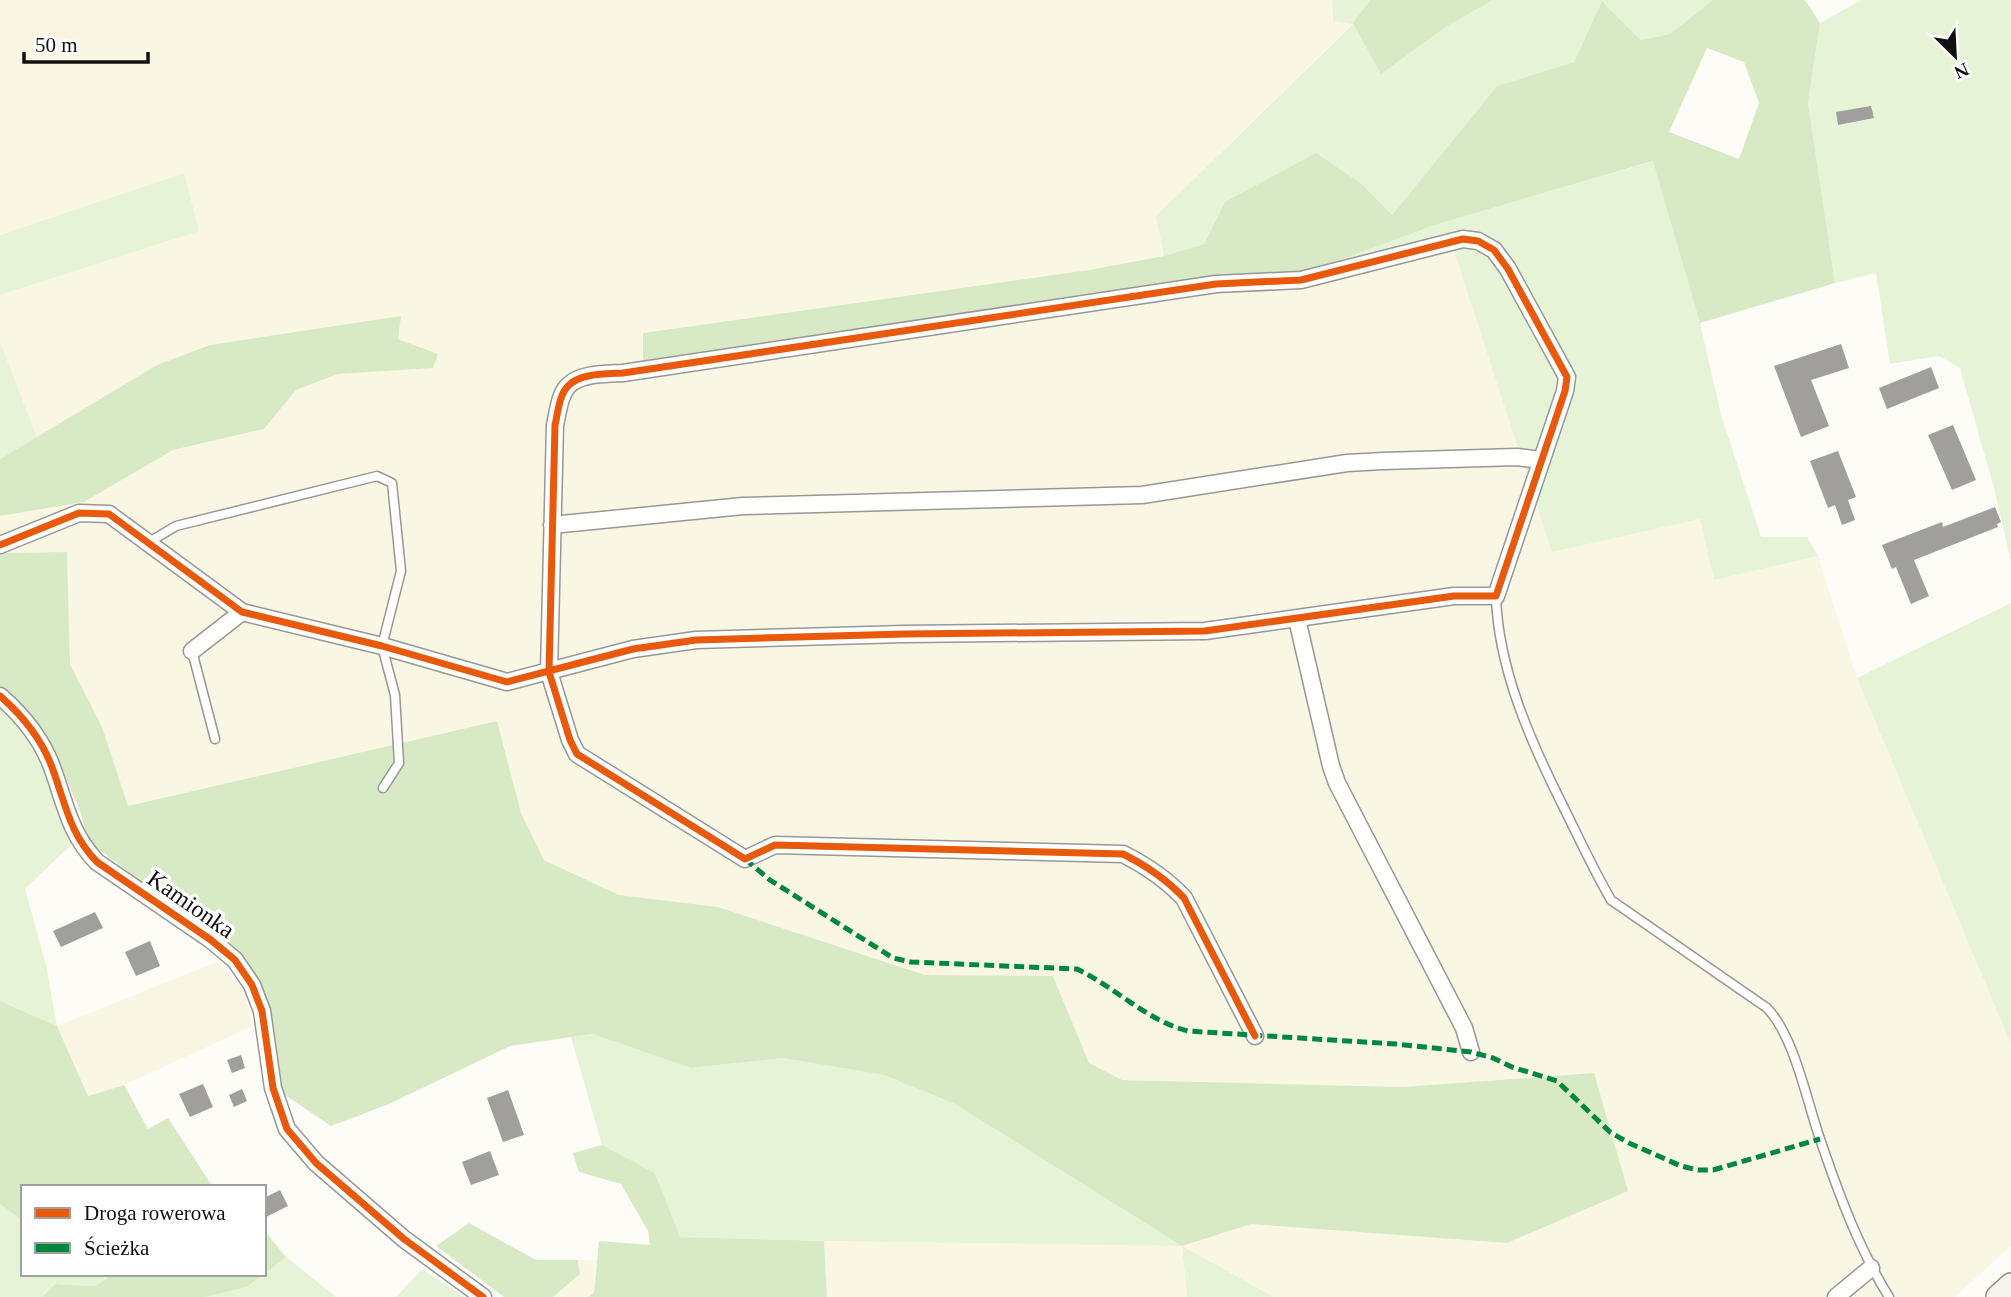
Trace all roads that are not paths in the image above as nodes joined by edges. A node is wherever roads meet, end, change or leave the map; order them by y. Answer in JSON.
{"nodes":[{"id":1,"x":1541,"y":460,"type":"junction"},
{"id":2,"x":552,"y":525,"type":"junction"},
{"id":3,"x":149,"y":542,"type":"junction"},
{"id":4,"x":0,"y":545,"type":"edge"},
{"id":5,"x":1496,"y":596,"type":"junction"},
{"id":6,"x":242,"y":612,"type":"junction"},
{"id":7,"x":1297,"y":619,"type":"junction"},
{"id":8,"x":382,"y":646,"type":"junction"},
{"id":9,"x":192,"y":651,"type":"joint"},
{"id":10,"x":549,"y":671,"type":"junction"},
{"id":11,"x":0,"y":696,"type":"edge"},
{"id":12,"x":215,"y":739,"type":"dead end"},
{"id":13,"x":383,"y":788,"type":"dead end"},
{"id":14,"x":1255,"y":1036,"type":"dead end"},
{"id":15,"x":1471,"y":1052,"type":"dead end"},
{"id":16,"x":1871,"y":1268,"type":"junction"},
{"id":17,"x":2011,"y":1285,"type":"edge"},
{"id":18,"x":483,"y":1297,"type":"edge"},
{"id":19,"x":1836,"y":1297,"type":"edge"},
{"id":20,"x":1889,"y":1297,"type":"edge"},
{"id":21,"x":1998,"y":1297,"type":"edge"}],
"edges":[{"from":1,"to":2,"type":"street"},
{"from":1,"to":2,"type":"street"},
{"from":1,"to":5,"type":"street"},
{"from":2,"to":10,"type":"street"},
{"from":3,"to":4,"type":"street"},
{"from":3,"to":6,"type":"street"},
{"from":3,"to":8,"type":"lane"},
{"from":5,"to":7,"type":"street"},
{"from":5,"to":16,"type":"lane"},
{"from":6,"to":8,"type":"street"},
{"from":6,"to":9,"type":"street"},
{"from":7,"to":10,"type":"street"},
{"from":7,"to":15,"type":"street"},
{"from":8,"to":10,"type":"street"},
{"from":8,"to":13,"type":"lane"},
{"from":9,"to":12,"type":"lane"},
{"from":10,"to":14,"type":"street"},
{"from":11,"to":18,"type":"street","name":"Kamionka"},
{"from":16,"to":19,"type":"street"},
{"from":16,"to":20,"type":"lane"},
{"from":17,"to":21,"type":"street"}]}
